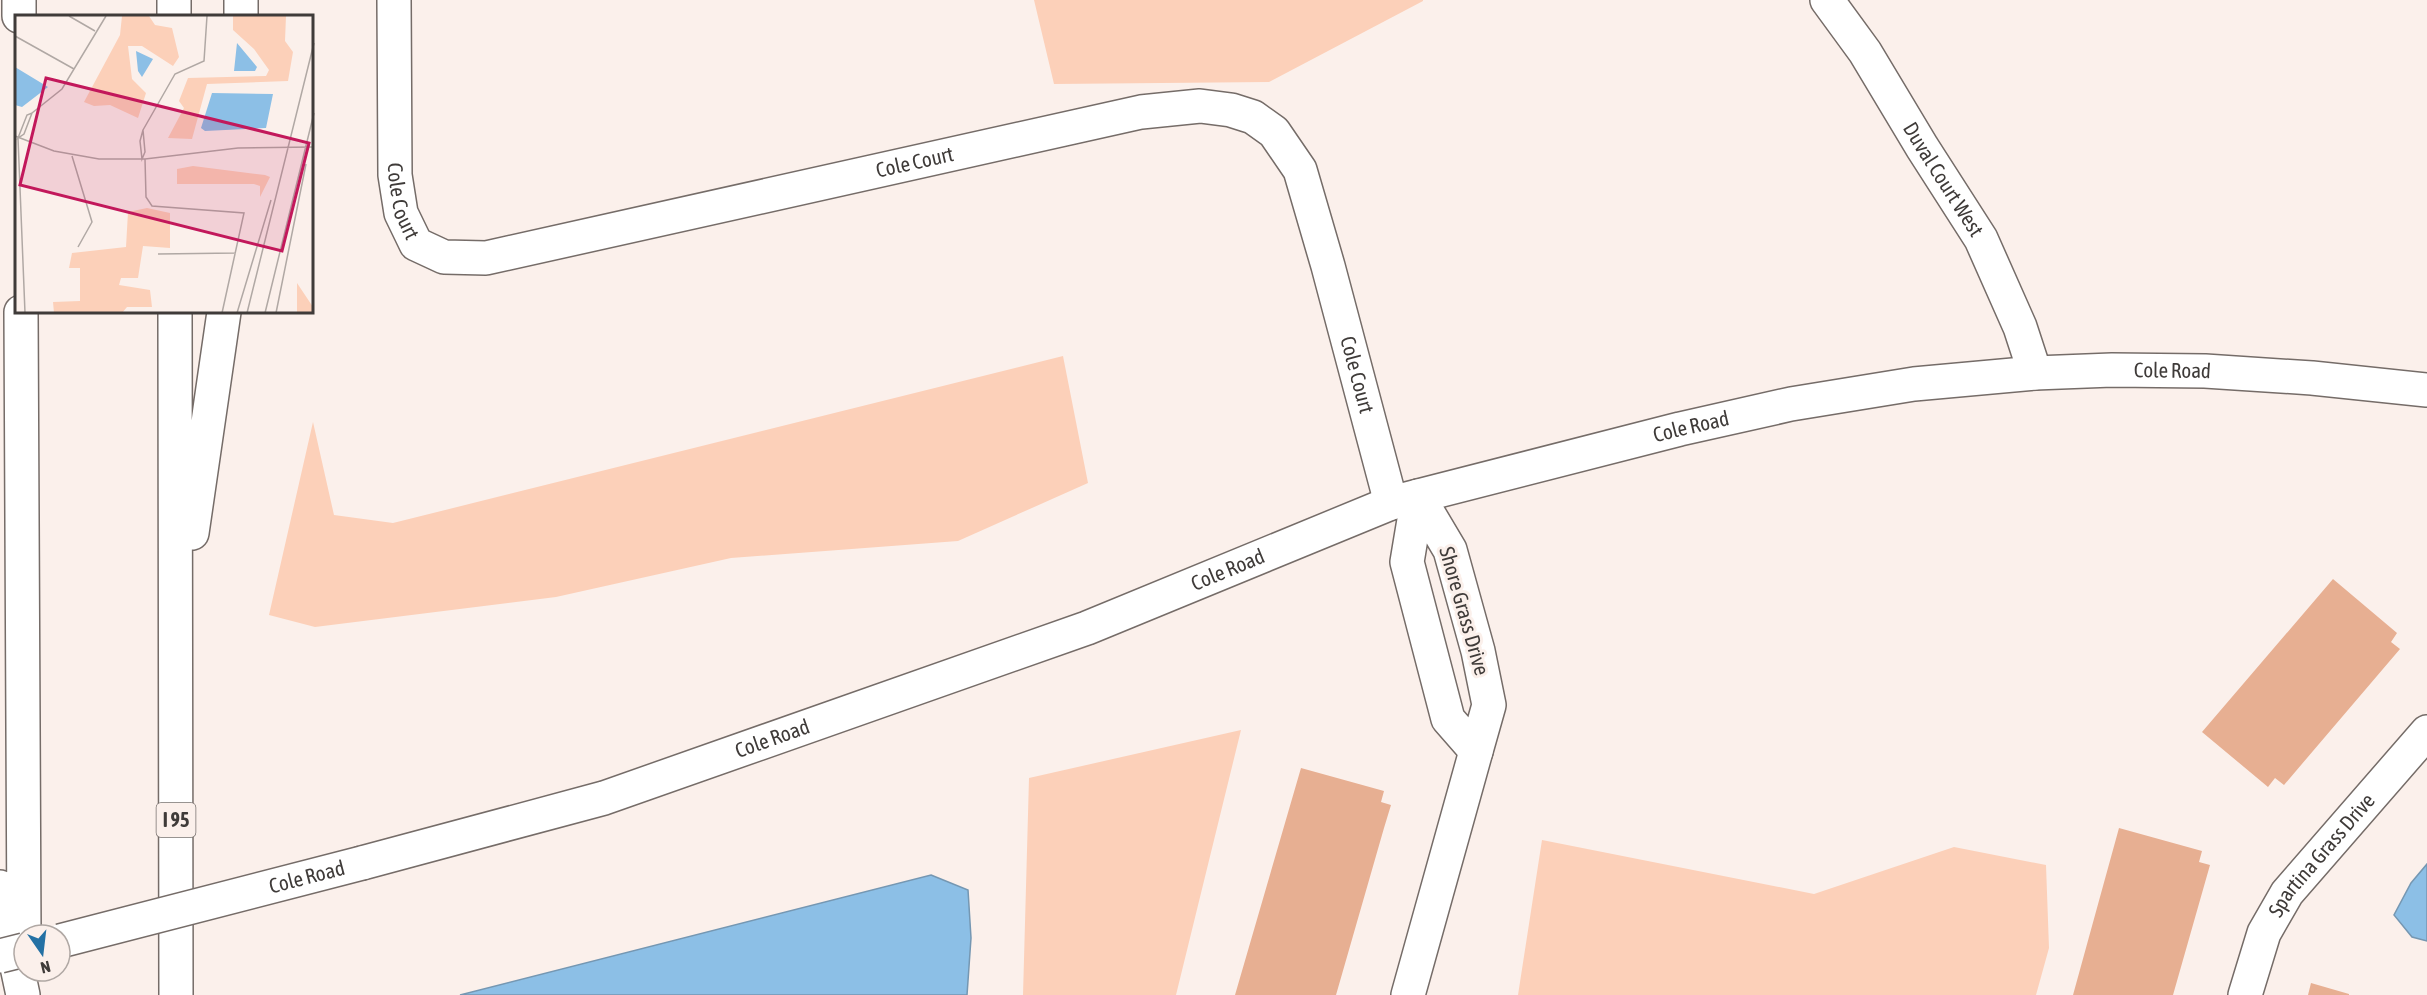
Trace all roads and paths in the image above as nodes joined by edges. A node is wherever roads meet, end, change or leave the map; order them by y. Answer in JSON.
{"nodes":[{"id":1,"x":394,"y":0,"type":"edge"},
{"id":2,"x":1827,"y":0,"type":"edge"},
{"id":3,"x":21,"y":314,"type":"edge"},
{"id":4,"x":175,"y":314,"type":"edge"},
{"id":5,"x":224,"y":314,"type":"edge"},
{"id":6,"x":2035,"y":373,"type":"junction"},
{"id":7,"x":2427,"y":390,"type":"edge"},
{"id":8,"x":1405,"y":499,"type":"junction"},
{"id":9,"x":176,"y":645,"type":"junction"},
{"id":10,"x":1478,"y":651,"type":"junction"},
{"id":11,"x":1433,"y":663,"type":"junction"},
{"id":12,"x":2427,"y":732,"type":"edge"},
{"id":13,"x":1476,"y":751,"type":"junction"},
{"id":14,"x":0,"y":886,"type":"edge"},
{"id":15,"x":24,"y":923,"type":"edge"},
{"id":16,"x":72,"y":938,"type":"edge"},
{"id":17,"x":24,"y":995,"type":"edge"},
{"id":18,"x":176,"y":995,"type":"edge"},
{"id":19,"x":1408,"y":995,"type":"edge"},
{"id":20,"x":2245,"y":995,"type":"edge"}],
"edges":[{"from":1,"to":8,"type":"main road","name":"Cole Court"},
{"from":2,"to":6,"type":"main road","name":"Duval Court West"},
{"from":3,"to":15,"type":"main road"},
{"from":4,"to":9,"type":"main road","number":"I 95"},
{"from":5,"to":9,"type":"main road"},
{"from":6,"to":7,"type":"main road","name":"Cole Road"},
{"from":6,"to":8,"type":"main road","name":"Cole Road"},
{"from":8,"to":10,"type":"main road","name":"Shore Grass Drive"},
{"from":8,"to":11,"type":"main road","name":"Shore Grass Drive"},
{"from":8,"to":16,"type":"main road","name":"Cole Road","bridge":true},
{"from":9,"to":18,"type":"main road","number":"I 95"},
{"from":10,"to":11,"type":"main road"},
{"from":10,"to":13,"type":"main road","name":"Shore Grass Drive"},
{"from":11,"to":13,"type":"main road","name":"Shore Grass Drive"},
{"from":12,"to":20,"type":"main road","name":"Spartina Grass Drive"},
{"from":13,"to":19,"type":"main road","name":"Shore Grass Drive"},
{"from":14,"to":17,"type":"main road"}]}
